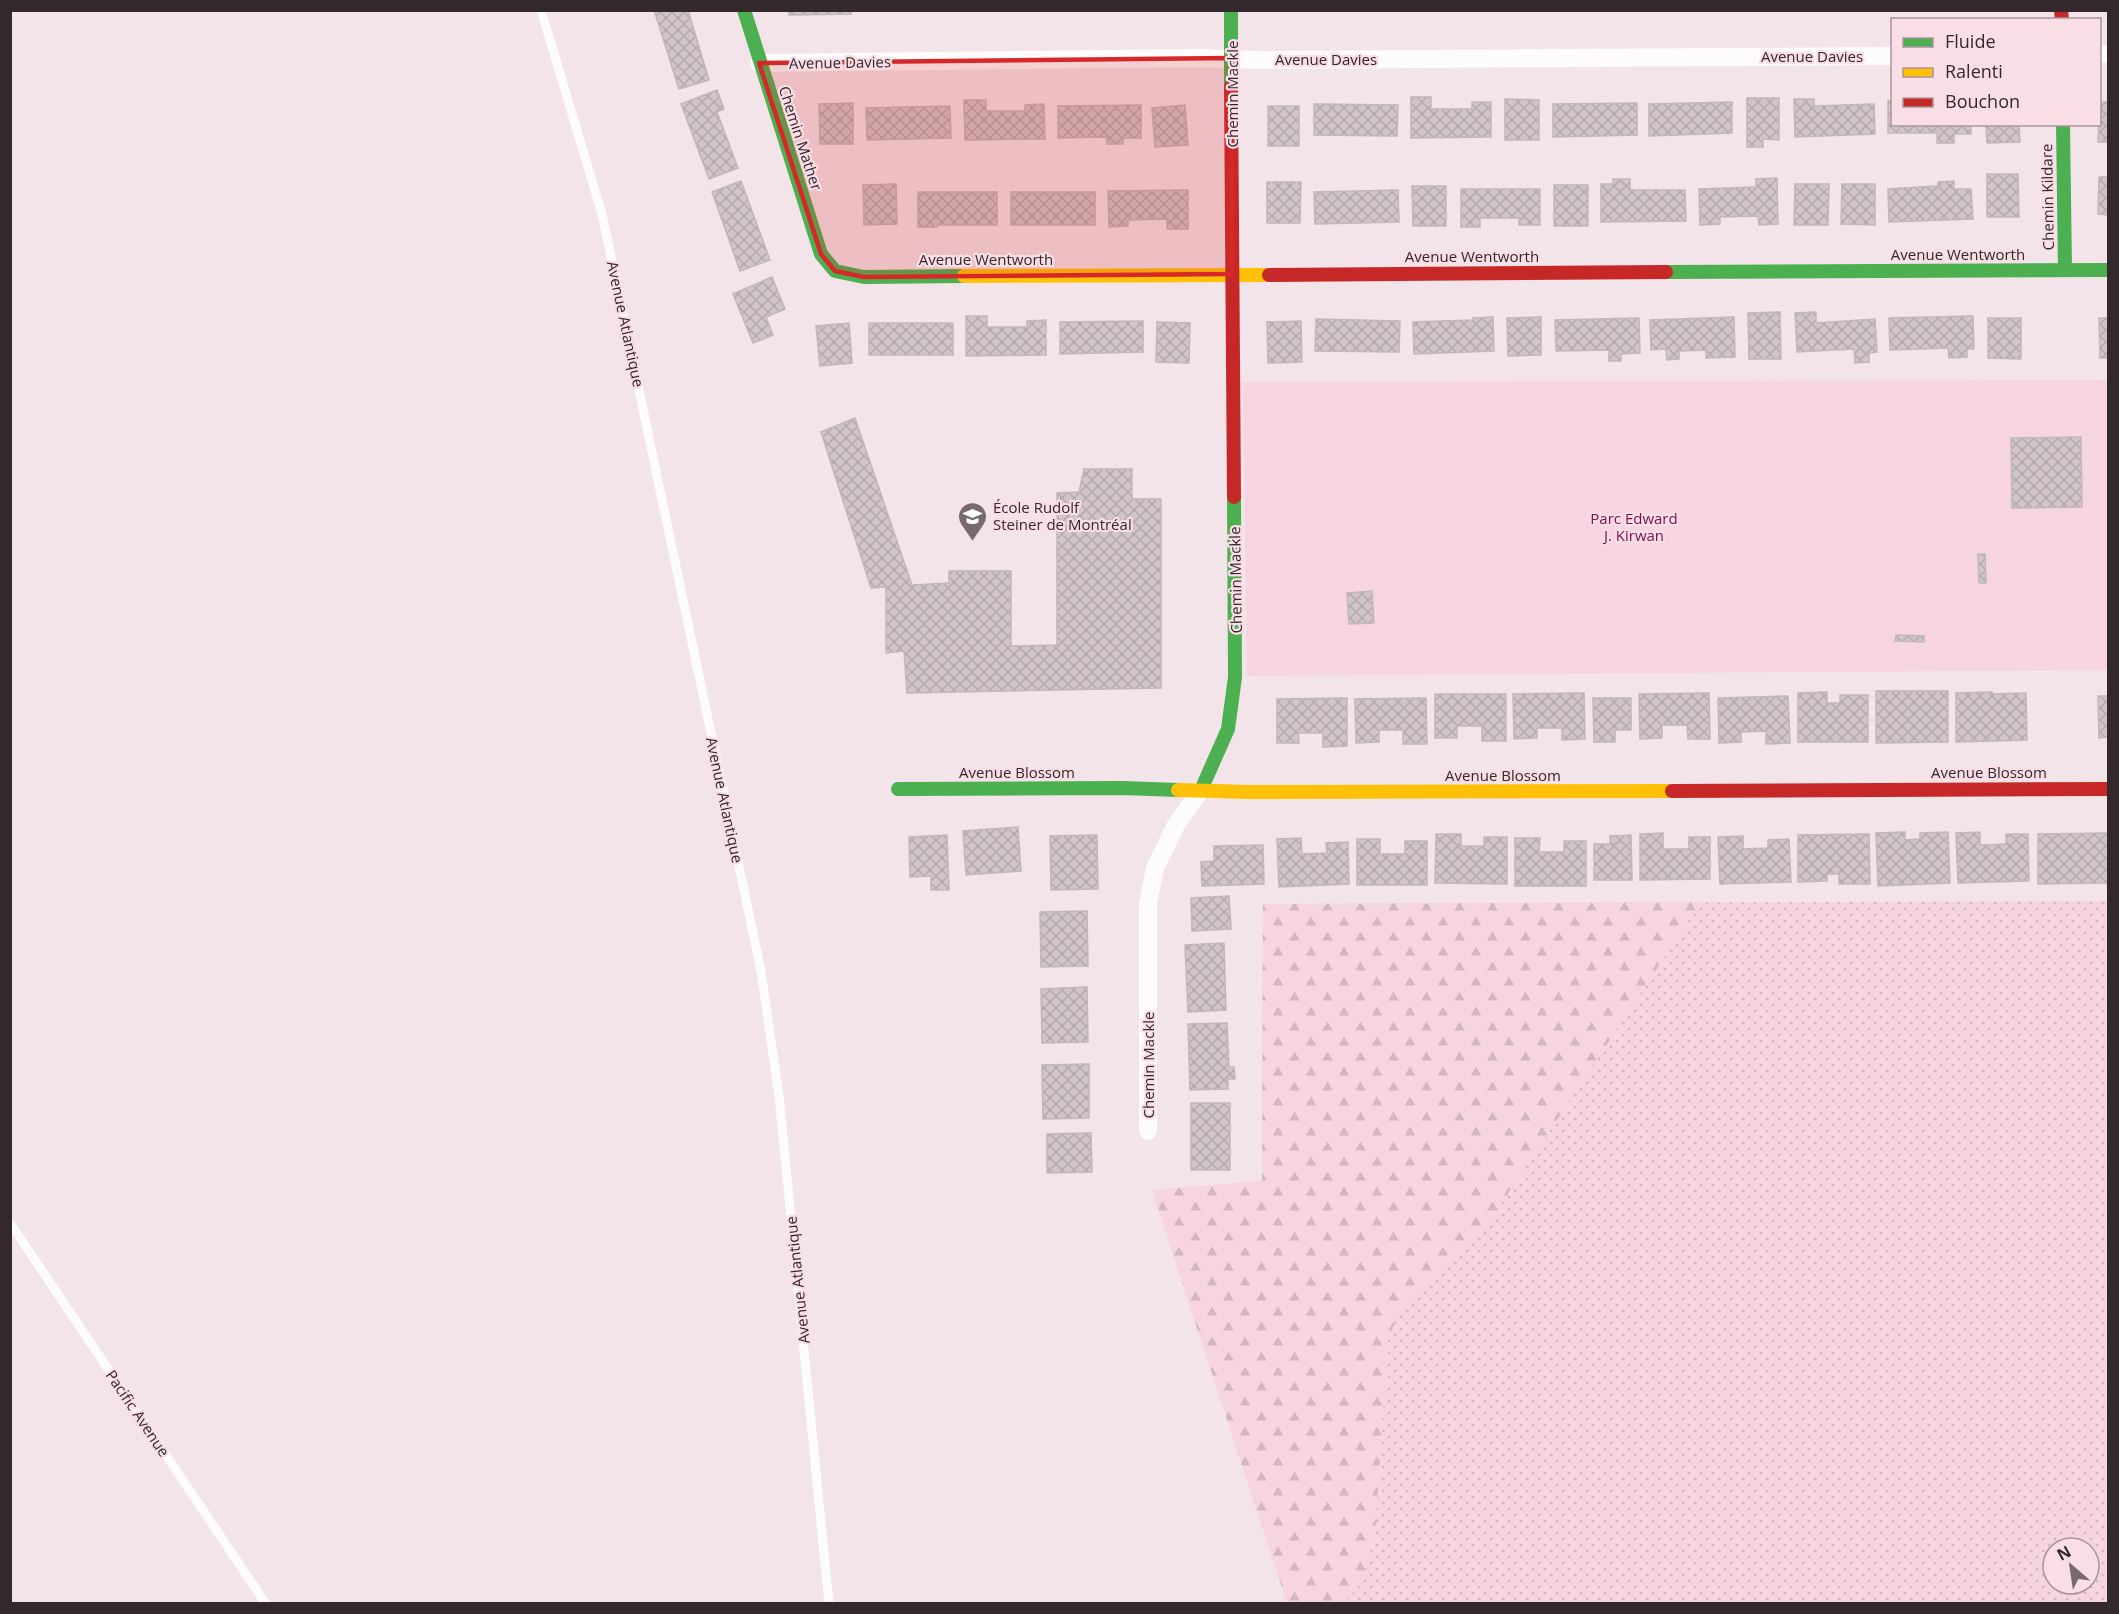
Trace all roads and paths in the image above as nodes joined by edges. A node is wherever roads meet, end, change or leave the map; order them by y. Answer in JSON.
{"nodes":[{"id":1,"x":541,"y":10,"type":"edge"},
{"id":2,"x":744,"y":10,"type":"edge"},
{"id":3,"x":1231,"y":10,"type":"edge"},
{"id":4,"x":1891,"y":56,"type":"edge"},
{"id":5,"x":1232,"y":58,"type":"junction"},
{"id":6,"x":759,"y":63,"type":"junction"},
{"id":7,"x":2063,"y":126,"type":"edge"},
{"id":8,"x":2065,"y":270,"type":"junction"},
{"id":9,"x":2109,"y":270,"type":"edge"},
{"id":10,"x":835,"y":271,"type":"joint"},
{"id":11,"x":1232,"y":274,"type":"junction"},
{"id":12,"x":898,"y":789,"type":"dead end"},
{"id":13,"x":2109,"y":789,"type":"edge"},
{"id":14,"x":1201,"y":790,"type":"junction"},
{"id":15,"x":1148,"y":1131,"type":"dead end"},
{"id":16,"x":10,"y":1223,"type":"edge"},
{"id":17,"x":266,"y":1604,"type":"edge"},
{"id":18,"x":829,"y":1604,"type":"edge"}],
"edges":[{"from":1,"to":18,"type":"lane","name":"Avenue Atlantique"},
{"from":2,"to":6,"type":"street","name":"Chemin Mather"},
{"from":3,"to":5,"type":"street","name":"Chemin Mackle"},
{"from":4,"to":5,"type":"street","name":"Avenue Davies"},
{"from":5,"to":6,"type":"street","name":"Avenue Davies"},
{"from":5,"to":11,"type":"street","name":"Chemin Mackle"},
{"from":6,"to":10,"type":"street","name":"Chemin Mather"},
{"from":7,"to":8,"type":"street","name":"Chemin Kildare"},
{"from":8,"to":9,"type":"street","name":"Avenue Wentworth"},
{"from":8,"to":11,"type":"street","name":"Avenue Wentworth"},
{"from":10,"to":11,"type":"street","name":"Avenue Wentworth"},
{"from":11,"to":14,"type":"street","name":"Chemin Mackle"},
{"from":12,"to":14,"type":"street","name":"Avenue Blossom"},
{"from":13,"to":14,"type":"street","name":"Avenue Blossom"},
{"from":14,"to":15,"type":"street","name":"Chemin Mackle"},
{"from":16,"to":17,"type":"lane","name":"Pacific Avenue"}]}
